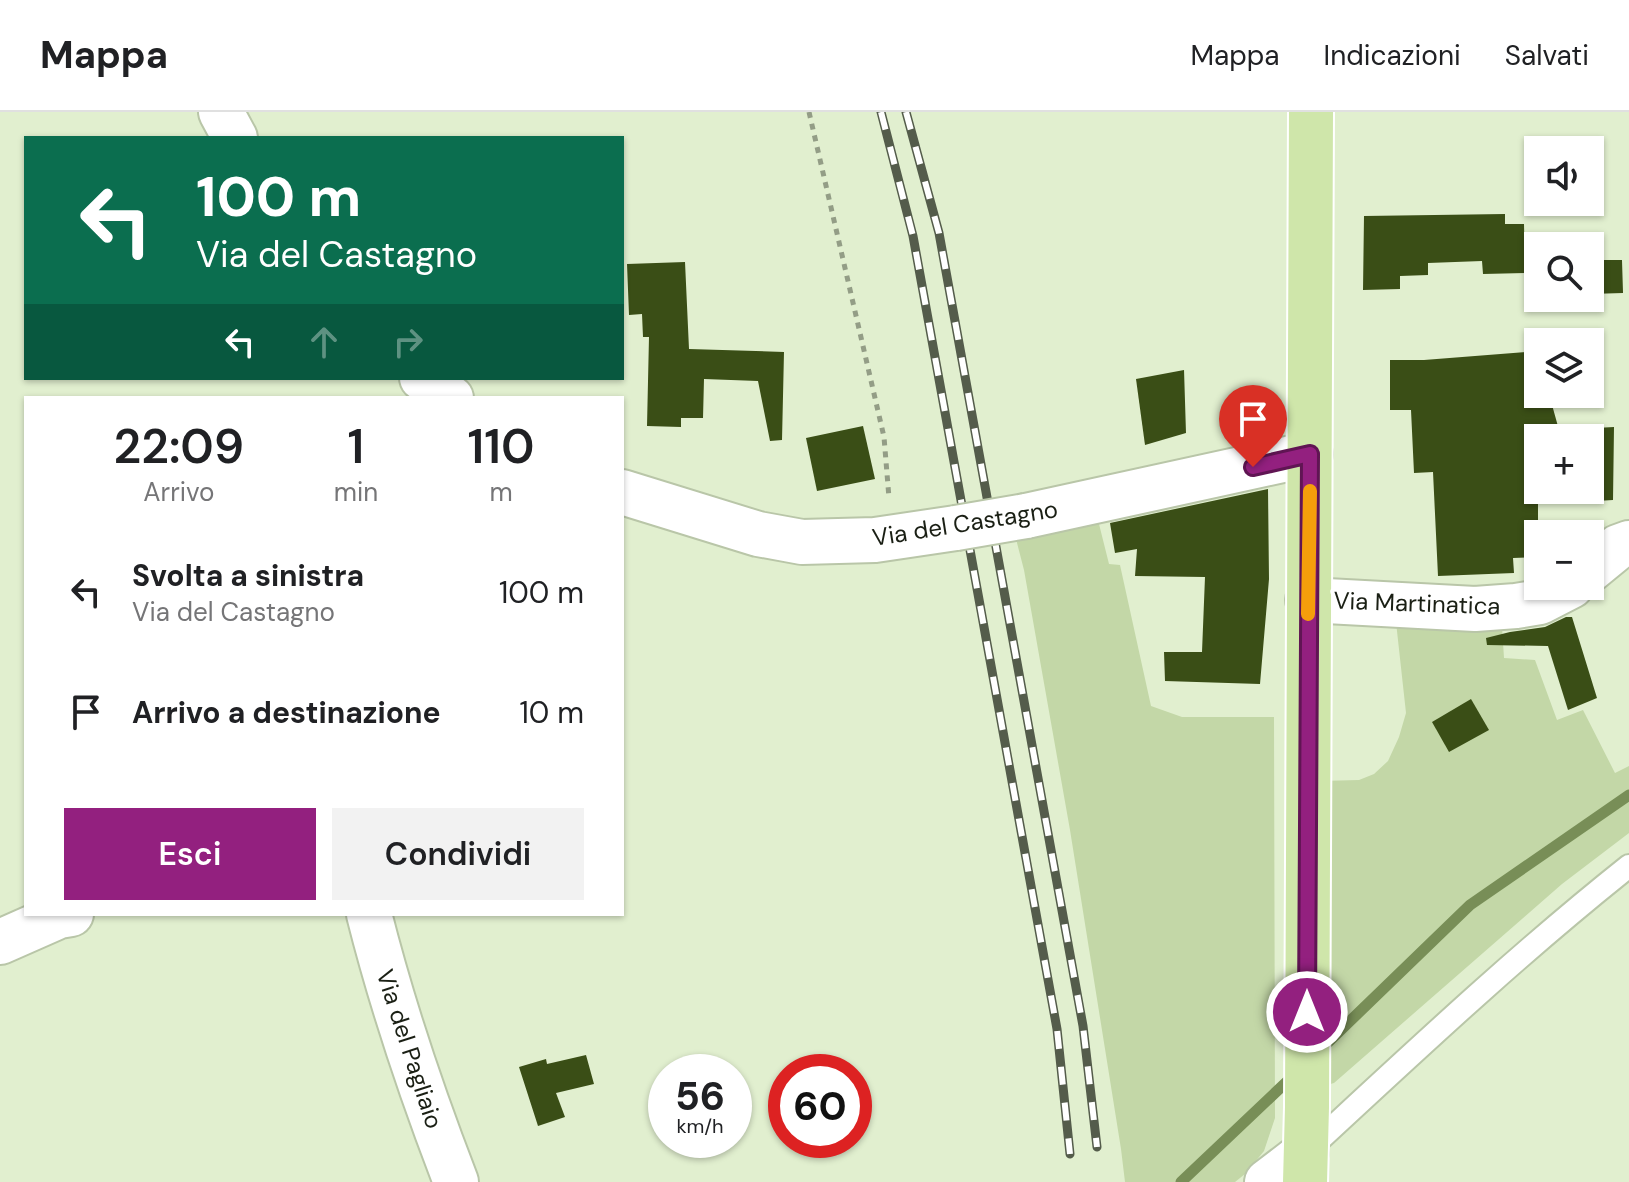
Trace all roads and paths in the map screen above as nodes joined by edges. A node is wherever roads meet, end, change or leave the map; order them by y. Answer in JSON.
{"nodes":[{"id":1,"x":221,"y":112,"type":"edge"},
{"id":2,"x":809,"y":112,"type":"edge"},
{"id":3,"x":1311,"y":112,"type":"edge"},
{"id":4,"x":234,"y":136,"type":"edge"},
{"id":5,"x":425,"y":380,"type":"edge"},
{"id":6,"x":448,"y":396,"type":"edge"},
{"id":7,"x":1310,"y":454,"type":"junction"},
{"id":8,"x":624,"y":493,"type":"edge"},
{"id":9,"x":875,"y":540,"type":"junction"},
{"id":10,"x":1629,"y":543,"type":"edge"},
{"id":11,"x":1604,"y":558,"type":"edge"},
{"id":12,"x":1308,"y":600,"type":"junction"},
{"id":13,"x":1544,"y":600,"type":"edge"},
{"id":14,"x":1629,"y":866,"type":"edge"},
{"id":15,"x":59,"y":916,"type":"edge"},
{"id":16,"x":370,"y":916,"type":"edge"},
{"id":17,"x":0,"y":942,"type":"edge"},
{"id":18,"x":1305,"y":1167,"type":"edge"},
{"id":19,"x":456,"y":1182,"type":"edge"},
{"id":20,"x":1267,"y":1182,"type":"edge"}],
"edges":[{"from":1,"to":4,"type":"street"},
{"from":2,"to":9,"type":"path"},
{"from":3,"to":7,"type":"main road"},
{"from":5,"to":6,"type":"street"},
{"from":7,"to":9,"type":"street","name":"Via del Castagno","bridge":true},
{"from":7,"to":12,"type":"main road"},
{"from":8,"to":9,"type":"street","name":"Via del Castagno"},
{"from":10,"to":11,"type":"street"},
{"from":12,"to":13,"type":"street","name":"Via Martinatica"},
{"from":12,"to":18,"type":"main road"},
{"from":14,"to":18,"type":"lane"},
{"from":15,"to":17,"type":"street"},
{"from":16,"to":19,"type":"street","name":"Via del Pagliaio"},
{"from":18,"to":20,"type":"street"}]}
